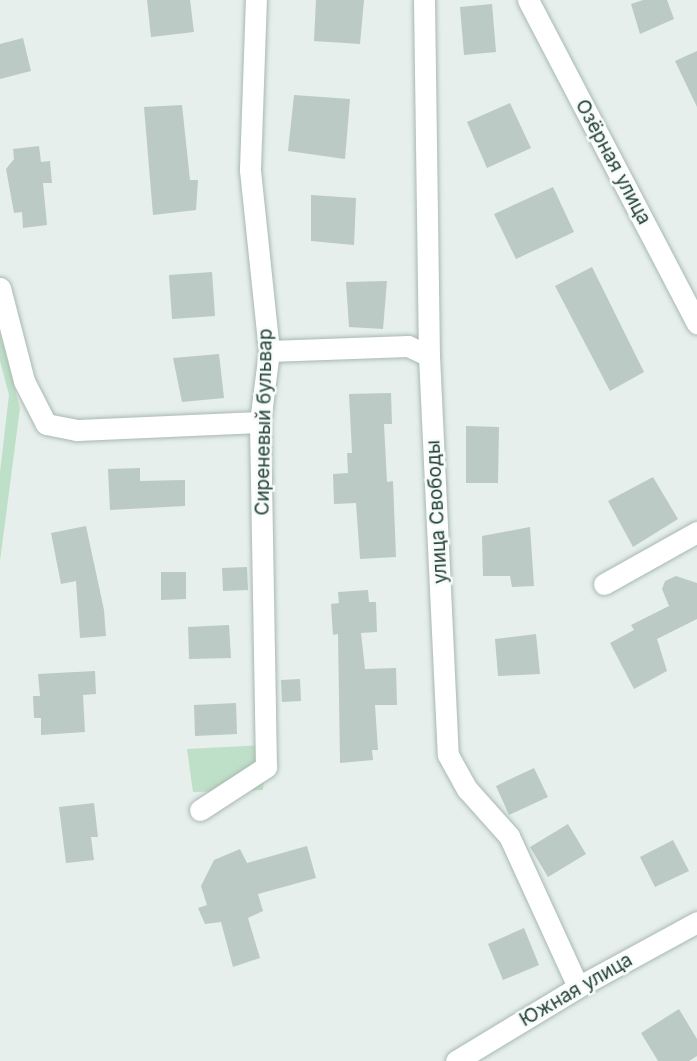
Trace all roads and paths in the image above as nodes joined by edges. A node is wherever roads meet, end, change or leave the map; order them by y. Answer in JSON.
{"nodes":[{"id":1,"x":256,"y":0,"type":"edge"},
{"id":2,"x":424,"y":0,"type":"edge"},
{"id":3,"x":528,"y":0,"type":"edge"},
{"id":4,"x":0,"y":288,"type":"edge"},
{"id":5,"x":697,"y":323,"type":"edge"},
{"id":6,"x":269,"y":351,"type":"junction"},
{"id":7,"x":429,"y":356,"type":"junction"},
{"id":8,"x":260,"y":422,"type":"junction"},
{"id":9,"x":697,"y":532,"type":"edge"},
{"id":10,"x":604,"y":584,"type":"dead end"},
{"id":11,"x":200,"y":810,"type":"dead end"},
{"id":12,"x":697,"y":922,"type":"edge"},
{"id":13,"x":578,"y":987,"type":"junction"},
{"id":14,"x":456,"y":1061,"type":"edge"}],
"edges":[{"from":1,"to":6,"type":"street","name":"Сиреневый бульвар"},
{"from":2,"to":7,"type":"street","name":"улица Свободы"},
{"from":3,"to":5,"type":"street","name":"Озёрная улица"},
{"from":4,"to":8,"type":"street"},
{"from":6,"to":7,"type":"street"},
{"from":6,"to":8,"type":"street","name":"Сиреневый бульвар"},
{"from":7,"to":13,"type":"street","name":"улица Свободы"},
{"from":8,"to":11,"type":"street","name":"Сиреневый бульвар"},
{"from":9,"to":10,"type":"street"},
{"from":12,"to":13,"type":"street","name":"Южная улица"},
{"from":13,"to":14,"type":"street","name":"Южная улица"}]}
